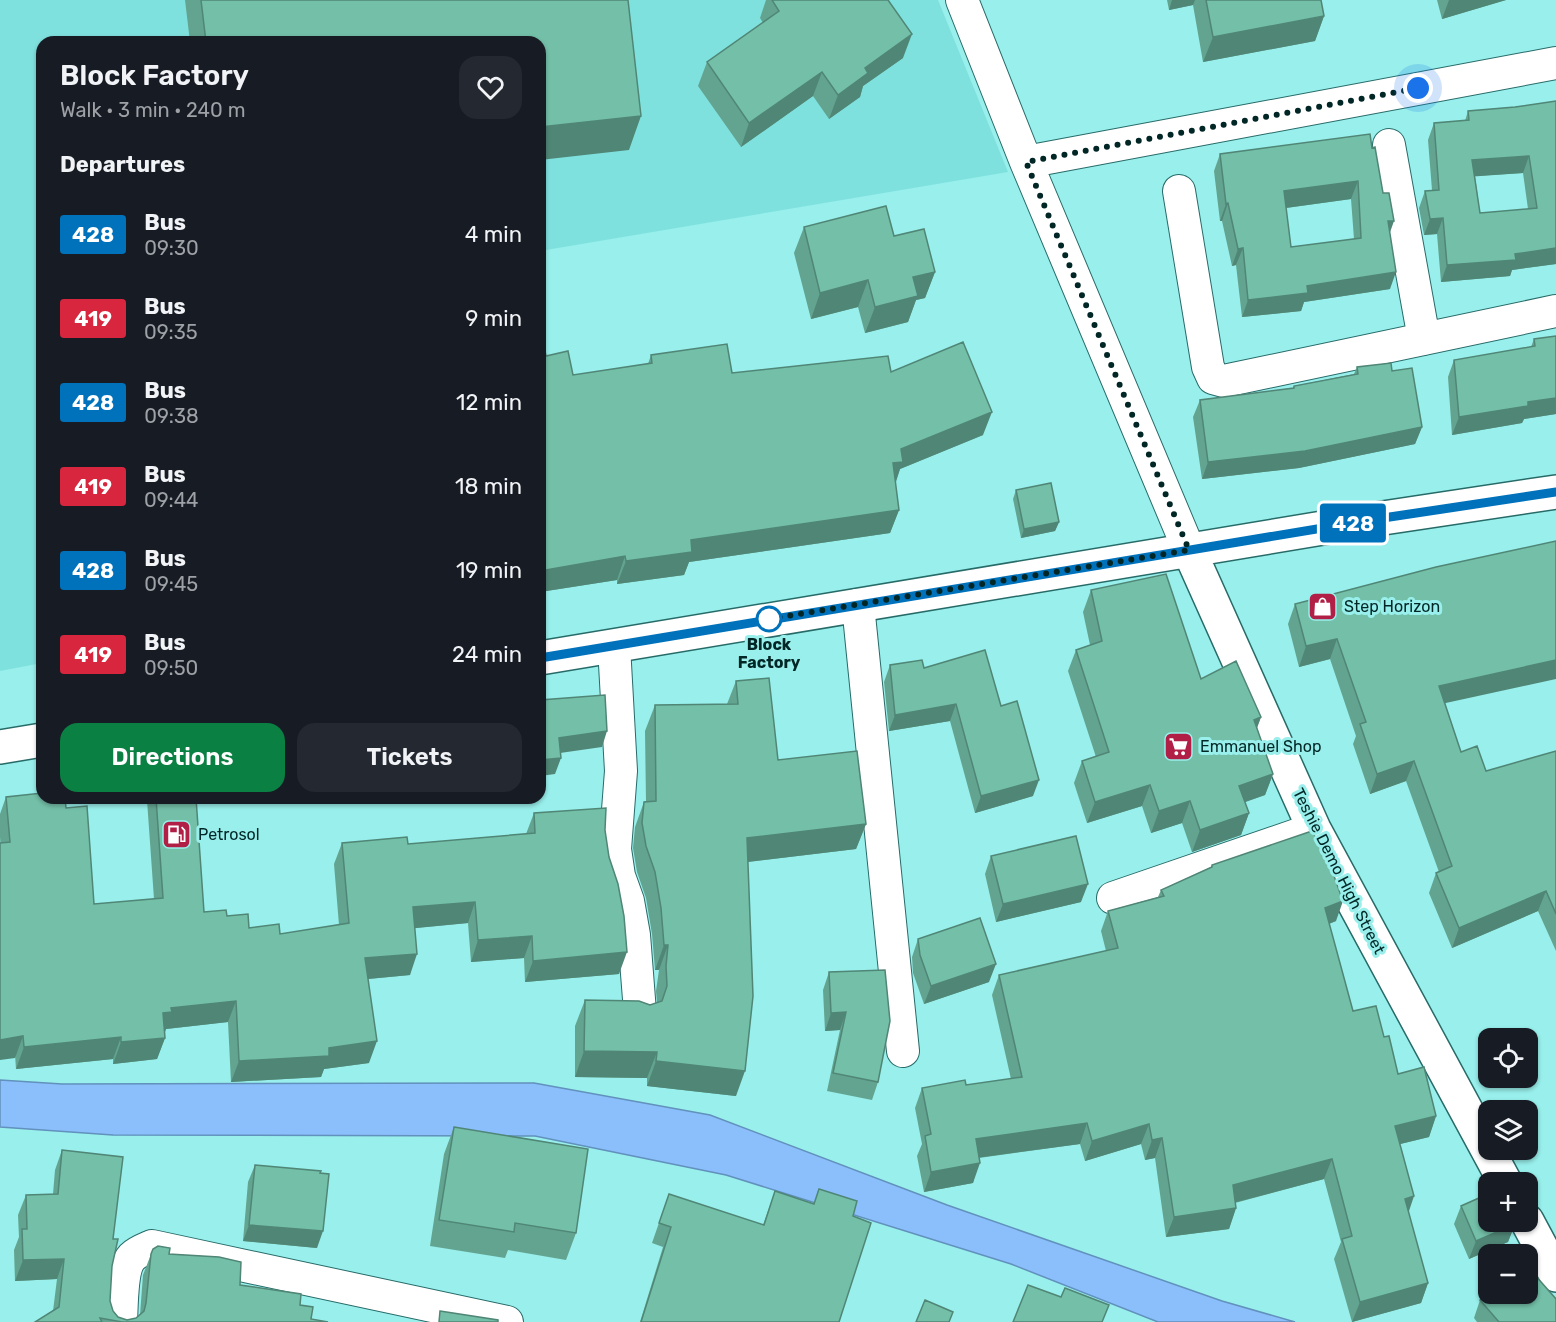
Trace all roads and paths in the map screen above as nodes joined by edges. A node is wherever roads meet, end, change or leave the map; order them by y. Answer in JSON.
{"nodes":[{"id":1,"x":962,"y":0,"type":"edge"},
{"id":2,"x":1556,"y":63,"type":"edge"},
{"id":3,"x":1389,"y":145,"type":"dead end"},
{"id":4,"x":1026,"y":162,"type":"junction"},
{"id":5,"x":1179,"y":191,"type":"dead end"},
{"id":6,"x":1556,"y":311,"type":"edge"},
{"id":7,"x":1424,"y":339,"type":"junction"},
{"id":8,"x":1556,"y":492,"type":"edge"},
{"id":9,"x":1189,"y":550,"type":"junction"},
{"id":10,"x":858,"y":605,"type":"junction"},
{"id":11,"x":614,"y":645,"type":"junction"},
{"id":12,"x":546,"y":657,"type":"edge"},
{"id":13,"x":36,"y":741,"type":"edge"},
{"id":14,"x":0,"y":747,"type":"edge"},
{"id":15,"x":1314,"y":829,"type":"junction"},
{"id":16,"x":1113,"y":898,"type":"dead end"},
{"id":17,"x":640,"y":1012,"type":"edge"},
{"id":18,"x":903,"y":1051,"type":"dead end"},
{"id":19,"x":1500,"y":1172,"type":"edge"},
{"id":20,"x":1533,"y":1232,"type":"edge"},
{"id":21,"x":1556,"y":1275,"type":"edge"},
{"id":22,"x":120,"y":1322,"type":"edge"},
{"id":23,"x":507,"y":1322,"type":"edge"}],
"edges":[{"from":1,"to":4,"type":"street"},
{"from":2,"to":4,"type":"street"},
{"from":3,"to":7,"type":"street"},
{"from":4,"to":9,"type":"street"},
{"from":5,"to":7,"type":"street"},
{"from":6,"to":7,"type":"street"},
{"from":8,"to":9,"type":"main road"},
{"from":9,"to":10,"type":"main road"},
{"from":9,"to":15,"type":"main road","name":"Teshie Demo High Street"},
{"from":10,"to":11,"type":"main road"},
{"from":10,"to":18,"type":"street"},
{"from":11,"to":12,"type":"main road"},
{"from":11,"to":17,"type":"street"},
{"from":13,"to":14,"type":"main road"},
{"from":15,"to":16,"type":"street"},
{"from":15,"to":19,"type":"main road","name":"Teshie Demo High Street"},
{"from":20,"to":21,"type":"main road"},
{"from":22,"to":23,"type":"street"}]}
